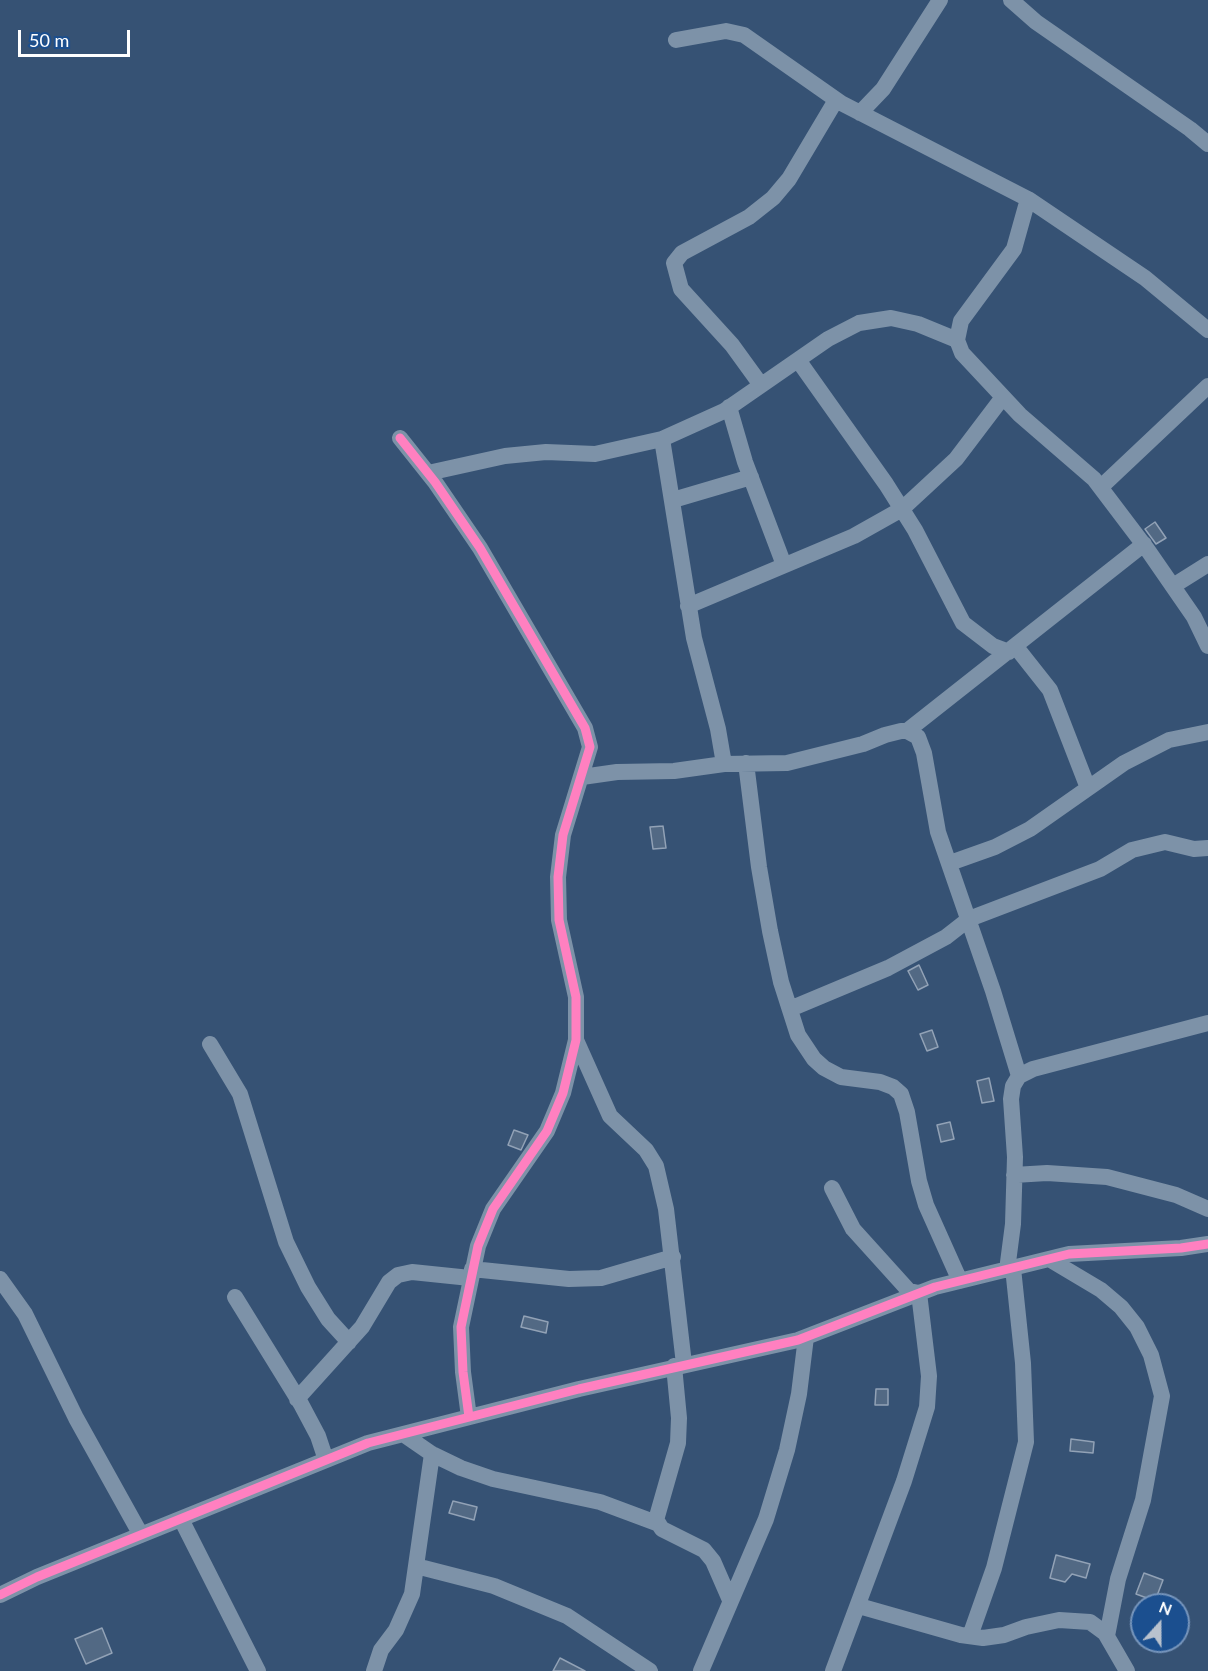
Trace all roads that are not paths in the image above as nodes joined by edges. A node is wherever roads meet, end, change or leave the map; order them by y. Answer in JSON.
{"nodes":[{"id":1,"x":940,"y":0,"type":"edge"},
{"id":2,"x":1011,"y":0,"type":"edge"},
{"id":3,"x":676,"y":40,"type":"dead end"},
{"id":4,"x":836,"y":100,"type":"junction"},
{"id":5,"x":860,"y":112,"type":"junction"},
{"id":6,"x":1205,"y":137,"type":"edge"},
{"id":7,"x":1028,"y":199,"type":"junction"},
{"id":8,"x":1208,"y":330,"type":"edge"},
{"id":9,"x":957,"y":340,"type":"junction"},
{"id":10,"x":798,"y":360,"type":"junction"},
{"id":11,"x":761,"y":385,"type":"junction"},
{"id":12,"x":1208,"y":386,"type":"edge"},
{"id":13,"x":1003,"y":397,"type":"junction"},
{"id":14,"x":729,"y":407,"type":"junction"},
{"id":15,"x":400,"y":438,"type":"dead end"},
{"id":16,"x":662,"y":439,"type":"junction"},
{"id":17,"x":428,"y":473,"type":"junction"},
{"id":18,"x":751,"y":477,"type":"junction"},
{"id":19,"x":1101,"y":487,"type":"junction"},
{"id":20,"x":673,"y":500,"type":"junction"},
{"id":21,"x":902,"y":509,"type":"junction"},
{"id":22,"x":1144,"y":544,"type":"junction"},
{"id":23,"x":1208,"y":564,"type":"edge"},
{"id":24,"x":784,"y":565,"type":"junction"},
{"id":25,"x":1173,"y":586,"type":"junction"},
{"id":26,"x":688,"y":606,"type":"junction"},
{"id":27,"x":1208,"y":646,"type":"edge"},
{"id":28,"x":1013,"y":649,"type":"junction"},
{"id":29,"x":908,"y":731,"type":"junction"},
{"id":30,"x":1208,"y":732,"type":"edge"},
{"id":31,"x":746,"y":763,"type":"junction"},
{"id":32,"x":724,"y":764,"type":"junction"},
{"id":33,"x":582,"y":777,"type":"junction"},
{"id":34,"x":1088,"y":788,"type":"junction"},
{"id":35,"x":1208,"y":848,"type":"edge"},
{"id":36,"x":950,"y":863,"type":"junction"},
{"id":37,"x":969,"y":919,"type":"junction"},
{"id":38,"x":790,"y":1009,"type":"junction"},
{"id":39,"x":1208,"y":1023,"type":"edge"},
{"id":40,"x":576,"y":1040,"type":"junction"},
{"id":41,"x":210,"y":1044,"type":"dead end"},
{"id":42,"x":1019,"y":1076,"type":"junction"},
{"id":43,"x":1014,"y":1175,"type":"junction"},
{"id":44,"x":832,"y":1188,"type":"dead end"},
{"id":45,"x":1208,"y":1209,"type":"edge"},
{"id":46,"x":1208,"y":1244,"type":"edge"},
{"id":47,"x":673,"y":1257,"type":"junction"},
{"id":48,"x":1048,"y":1259,"type":"junction"},
{"id":49,"x":1010,"y":1269,"type":"junction"},
{"id":50,"x":471,"y":1273,"type":"junction"},
{"id":51,"x":0,"y":1279,"type":"edge"},
{"id":52,"x":960,"y":1281,"type":"junction"},
{"id":53,"x":919,"y":1293,"type":"junction"},
{"id":54,"x":235,"y":1297,"type":"dead end"},
{"id":55,"x":806,"y":1337,"type":"junction"},
{"id":56,"x":349,"y":1342,"type":"junction"},
{"id":57,"x":679,"y":1365,"type":"junction"},
{"id":58,"x":297,"y":1399,"type":"junction"},
{"id":59,"x":469,"y":1417,"type":"junction"},
{"id":60,"x":403,"y":1434,"type":"junction"},
{"id":61,"x":432,"y":1454,"type":"junction"},
{"id":62,"x":326,"y":1460,"type":"junction"},
{"id":63,"x":181,"y":1519,"type":"junction"},
{"id":64,"x":658,"y":1524,"type":"junction"},
{"id":65,"x":141,"y":1536,"type":"junction"},
{"id":66,"x":416,"y":1566,"type":"junction"},
{"id":67,"x":0,"y":1595,"type":"edge"},
{"id":68,"x":730,"y":1600,"type":"junction"},
{"id":69,"x":859,"y":1606,"type":"junction"},
{"id":70,"x":970,"y":1636,"type":"junction"},
{"id":71,"x":1107,"y":1636,"type":"junction"},
{"id":72,"x":258,"y":1671,"type":"edge"},
{"id":73,"x":374,"y":1671,"type":"edge"},
{"id":74,"x":650,"y":1671,"type":"edge"},
{"id":75,"x":701,"y":1671,"type":"edge"},
{"id":76,"x":833,"y":1671,"type":"edge"},
{"id":77,"x":1127,"y":1671,"type":"edge"}],
"edges":[{"from":1,"to":5,"type":"street"},
{"from":2,"to":6,"type":"street"},
{"from":3,"to":4,"type":"street"},
{"from":4,"to":5,"type":"street"},
{"from":4,"to":11,"type":"street"},
{"from":5,"to":7,"type":"street"},
{"from":7,"to":8,"type":"street"},
{"from":7,"to":9,"type":"street"},
{"from":9,"to":10,"type":"street"},
{"from":9,"to":13,"type":"street"},
{"from":10,"to":11,"type":"street"},
{"from":10,"to":21,"type":"street"},
{"from":11,"to":14,"type":"street"},
{"from":12,"to":19,"type":"street"},
{"from":13,"to":19,"type":"street"},
{"from":13,"to":21,"type":"street"},
{"from":14,"to":16,"type":"street"},
{"from":14,"to":18,"type":"street"},
{"from":15,"to":17,"type":"street"},
{"from":16,"to":17,"type":"street"},
{"from":16,"to":20,"type":"street"},
{"from":17,"to":33,"type":"street"},
{"from":18,"to":20,"type":"street"},
{"from":18,"to":24,"type":"street"},
{"from":19,"to":22,"type":"street"},
{"from":20,"to":26,"type":"street"},
{"from":21,"to":24,"type":"street"},
{"from":21,"to":28,"type":"street"},
{"from":22,"to":25,"type":"street"},
{"from":22,"to":28,"type":"street"},
{"from":23,"to":25,"type":"street"},
{"from":24,"to":26,"type":"street"},
{"from":25,"to":27,"type":"street"},
{"from":26,"to":32,"type":"street"},
{"from":28,"to":29,"type":"street"},
{"from":28,"to":34,"type":"street"},
{"from":29,"to":31,"type":"street"},
{"from":29,"to":36,"type":"street"},
{"from":30,"to":34,"type":"street"},
{"from":31,"to":32,"type":"street"},
{"from":31,"to":38,"type":"street"},
{"from":32,"to":33,"type":"street"},
{"from":33,"to":40,"type":"street"},
{"from":34,"to":36,"type":"street"},
{"from":35,"to":37,"type":"street"},
{"from":36,"to":37,"type":"street"},
{"from":37,"to":38,"type":"street"},
{"from":37,"to":42,"type":"street"},
{"from":38,"to":52,"type":"street"},
{"from":39,"to":42,"type":"street"},
{"from":40,"to":47,"type":"street"},
{"from":40,"to":50,"type":"street"},
{"from":41,"to":56,"type":"street"},
{"from":42,"to":43,"type":"street"},
{"from":43,"to":45,"type":"street"},
{"from":43,"to":49,"type":"street"},
{"from":44,"to":53,"type":"street"},
{"from":46,"to":48,"type":"street"},
{"from":47,"to":50,"type":"street"},
{"from":47,"to":57,"type":"street"},
{"from":48,"to":49,"type":"street"},
{"from":48,"to":71,"type":"street"},
{"from":49,"to":52,"type":"street"},
{"from":49,"to":70,"type":"street"},
{"from":50,"to":56,"type":"street"},
{"from":50,"to":59,"type":"street"},
{"from":51,"to":65,"type":"street"},
{"from":52,"to":53,"type":"street"},
{"from":53,"to":55,"type":"street"},
{"from":53,"to":69,"type":"street"},
{"from":54,"to":58,"type":"street"},
{"from":55,"to":57,"type":"street"},
{"from":55,"to":68,"type":"street"},
{"from":56,"to":58,"type":"street"},
{"from":57,"to":59,"type":"street"},
{"from":57,"to":64,"type":"street"},
{"from":58,"to":62,"type":"street"},
{"from":59,"to":60,"type":"street"},
{"from":60,"to":61,"type":"street"},
{"from":60,"to":62,"type":"street"},
{"from":61,"to":64,"type":"street"},
{"from":61,"to":66,"type":"street"},
{"from":62,"to":63,"type":"street"},
{"from":63,"to":65,"type":"street"},
{"from":63,"to":72,"type":"street"},
{"from":64,"to":68,"type":"street"},
{"from":65,"to":67,"type":"street"},
{"from":66,"to":73,"type":"street"},
{"from":66,"to":74,"type":"street"},
{"from":68,"to":75,"type":"street"},
{"from":69,"to":70,"type":"street"},
{"from":69,"to":76,"type":"street"},
{"from":70,"to":71,"type":"street"},
{"from":71,"to":77,"type":"street"}]}
